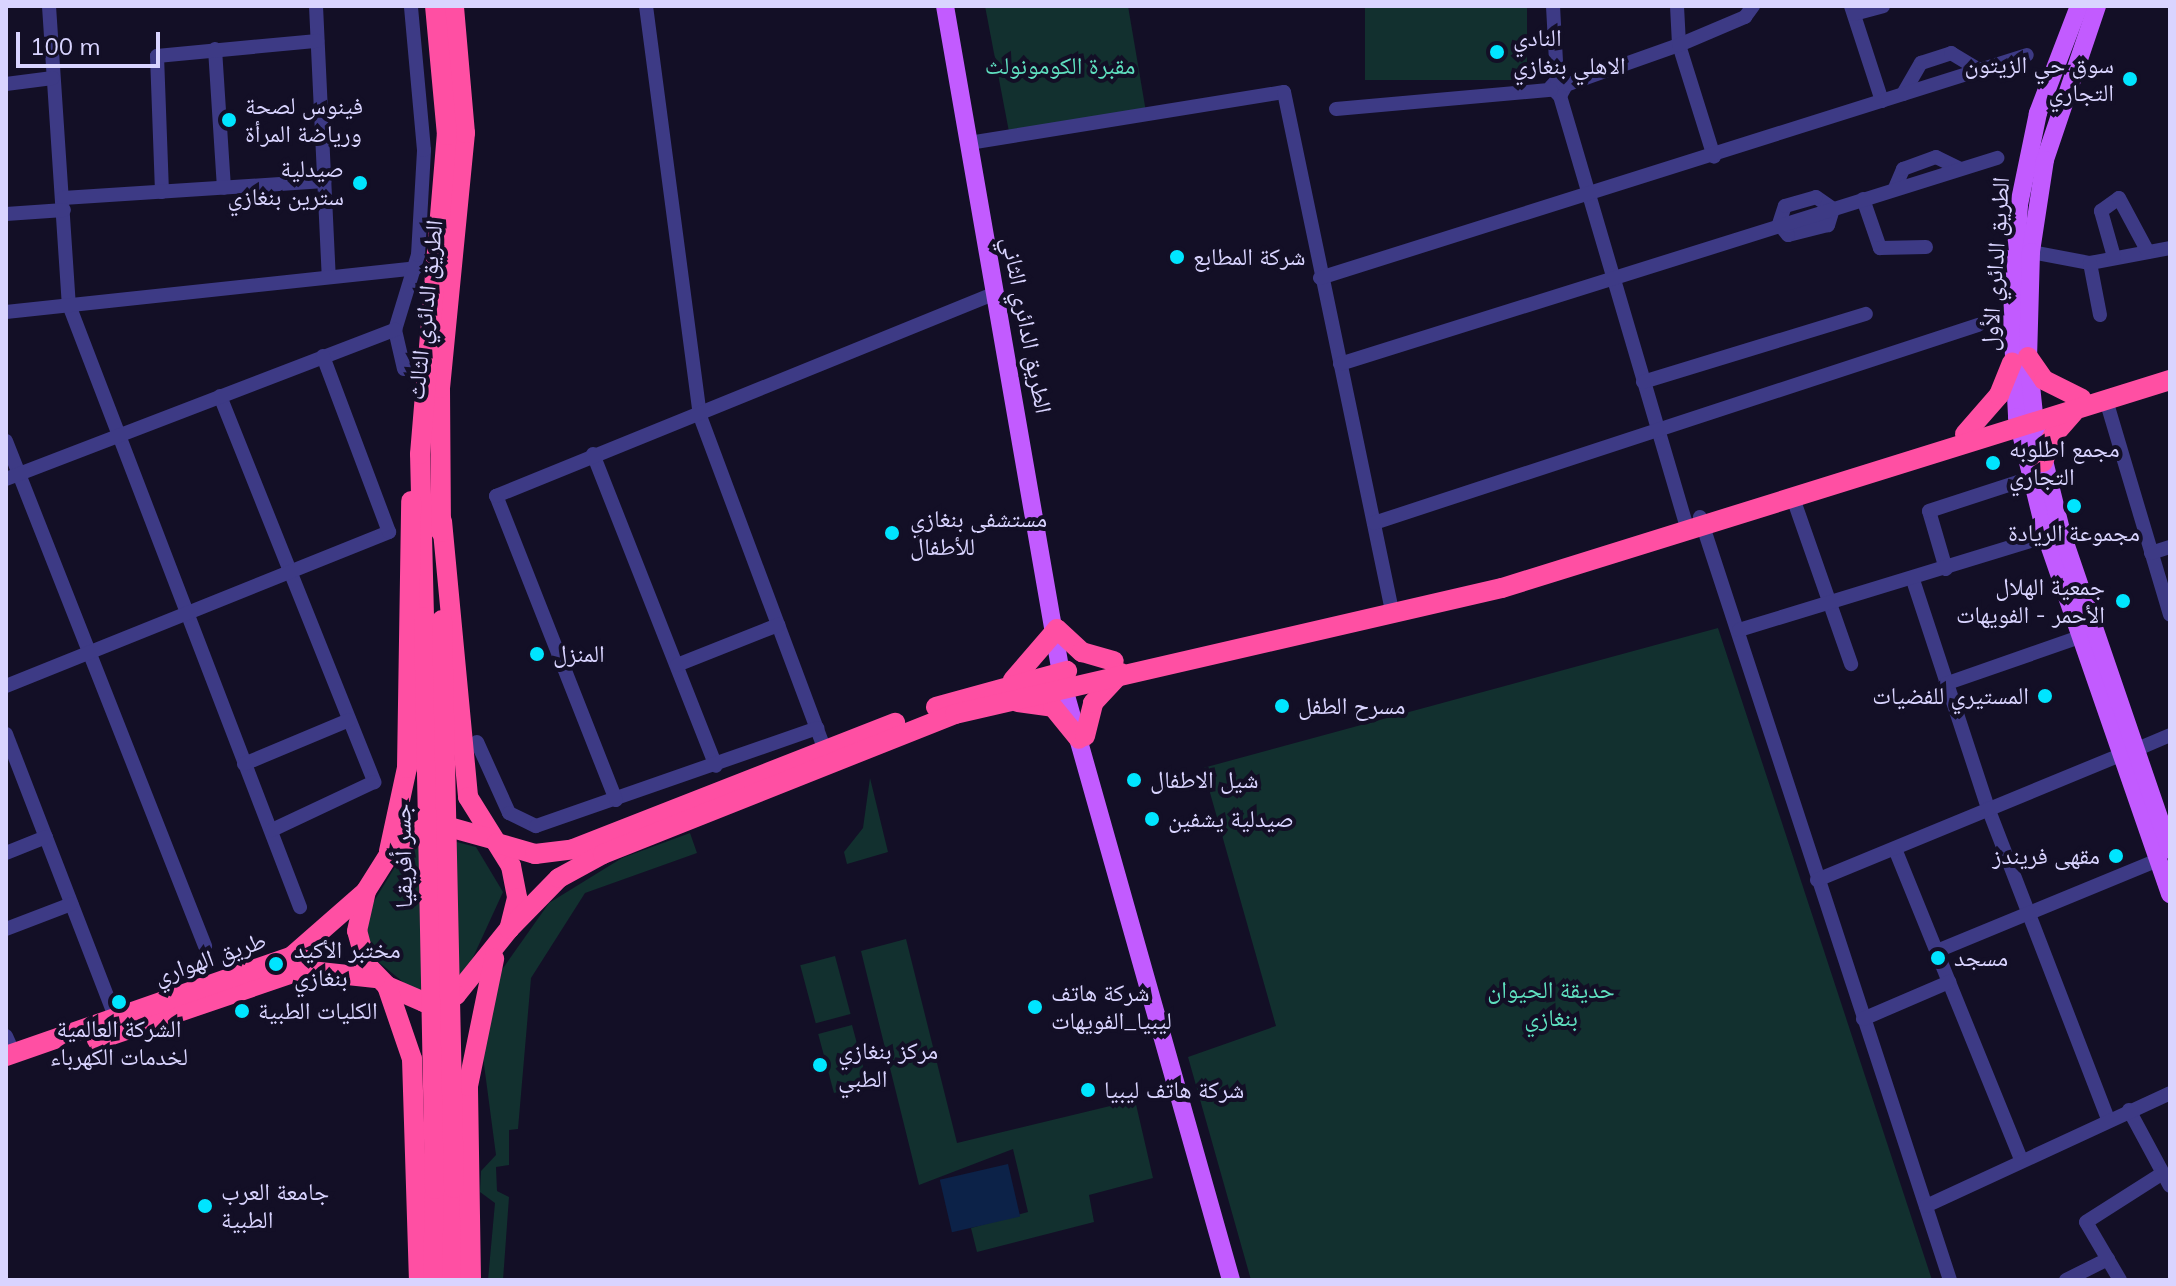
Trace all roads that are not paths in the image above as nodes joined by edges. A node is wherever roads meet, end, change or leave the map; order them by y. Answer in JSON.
{"nodes":[{"id":1,"x":49,"y":6,"type":"edge"},
{"id":2,"x":316,"y":6,"type":"edge"},
{"id":3,"x":411,"y":6,"type":"edge"},
{"id":4,"x":435,"y":6,"type":"edge"},
{"id":5,"x":454,"y":6,"type":"edge"},
{"id":6,"x":646,"y":6,"type":"edge"},
{"id":7,"x":945,"y":6,"type":"edge"},
{"id":8,"x":1553,"y":6,"type":"edge"},
{"id":9,"x":1677,"y":6,"type":"edge"},
{"id":10,"x":1753,"y":6,"type":"edge"},
{"id":11,"x":1883,"y":6,"type":"edge"},
{"id":12,"x":2079,"y":6,"type":"edge"},
{"id":13,"x":2097,"y":6,"type":"edge"},
{"id":14,"x":1853,"y":10,"type":"edge"},
{"id":15,"x":317,"y":41,"type":"junction"},
{"id":16,"x":1679,"y":45,"type":"junction"},
{"id":17,"x":215,"y":49,"type":"junction"},
{"id":18,"x":2027,"y":55,"type":"dead end"},
{"id":19,"x":1979,"y":70,"type":"junction"},
{"id":20,"x":53,"y":78,"type":"junction"},
{"id":21,"x":6,"y":84,"type":"edge"},
{"id":22,"x":1559,"y":88,"type":"junction"},
{"id":23,"x":1903,"y":94,"type":"junction"},
{"id":24,"x":1882,"y":101,"type":"junction"},
{"id":25,"x":1336,"y":109,"type":"dead end"},
{"id":26,"x":969,"y":143,"type":"junction"},
{"id":27,"x":1714,"y":157,"type":"junction"},
{"id":28,"x":1997,"y":158,"type":"dead end"},
{"id":29,"x":324,"y":181,"type":"junction"},
{"id":30,"x":224,"y":188,"type":"junction"},
{"id":31,"x":162,"y":192,"type":"junction"},
{"id":32,"x":1588,"y":198,"type":"junction"},
{"id":33,"x":1863,"y":199,"type":"junction"},
{"id":34,"x":63,"y":204,"type":"junction"},
{"id":35,"x":6,"y":214,"type":"edge"},
{"id":36,"x":1926,"y":247,"type":"dead end"},
{"id":37,"x":2170,"y":248,"type":"edge"},
{"id":38,"x":2031,"y":252,"type":"junction"},
{"id":39,"x":2148,"y":252,"type":"junction"},
{"id":40,"x":2114,"y":257,"type":"junction"},
{"id":41,"x":2090,"y":263,"type":"junction"},
{"id":42,"x":416,"y":268,"type":"junction"},
{"id":43,"x":329,"y":277,"type":"junction"},
{"id":44,"x":1611,"y":277,"type":"junction"},
{"id":45,"x":1320,"y":278,"type":"junction"},
{"id":46,"x":996,"y":293,"type":"junction"},
{"id":47,"x":69,"y":305,"type":"junction"},
{"id":48,"x":6,"y":312,"type":"edge"},
{"id":49,"x":1866,"y":314,"type":"dead end"},
{"id":50,"x":2100,"y":315,"type":"dead end"},
{"id":51,"x":1978,"y":325,"type":"dead end"},
{"id":52,"x":395,"y":330,"type":"junction"},
{"id":53,"x":323,"y":356,"type":"junction"},
{"id":54,"x":2020,"y":360,"type":"junction"},
{"id":55,"x":1340,"y":364,"type":"junction"},
{"id":56,"x":404,"y":369,"type":"dead end"},
{"id":57,"x":2170,"y":372,"type":"edge"},
{"id":58,"x":2170,"y":380,"type":"edge"},
{"id":59,"x":1643,"y":382,"type":"junction"},
{"id":60,"x":220,"y":396,"type":"junction"},
{"id":61,"x":2106,"y":400,"type":"junction"},
{"id":62,"x":2080,"y":404,"type":"junction"},
{"id":63,"x":700,"y":416,"type":"junction"},
{"id":64,"x":2026,"y":420,"type":"junction"},
{"id":65,"x":1658,"y":432,"type":"junction"},
{"id":66,"x":1965,"y":434,"type":"junction"},
{"id":67,"x":116,"y":436,"type":"junction"},
{"id":68,"x":6,"y":441,"type":"edge"},
{"id":69,"x":420,"y":454,"type":"junction"},
{"id":70,"x":593,"y":454,"type":"junction"},
{"id":71,"x":2036,"y":470,"type":"junction"},
{"id":72,"x":12,"y":476,"type":"edge"},
{"id":73,"x":1793,"y":498,"type":"junction"},
{"id":74,"x":442,"y":521,"type":"junction"},
{"id":75,"x":1374,"y":523,"type":"junction"},
{"id":76,"x":1694,"y":524,"type":"junction"},
{"id":77,"x":2046,"y":536,"type":"junction"},
{"id":78,"x":2170,"y":547,"type":"edge"},
{"id":79,"x":2151,"y":553,"type":"junction"},
{"id":80,"x":1946,"y":569,"type":"junction"},
{"id":81,"x":290,"y":572,"type":"junction"},
{"id":82,"x":1913,"y":580,"type":"junction"},
{"id":83,"x":1829,"y":602,"type":"junction"},
{"id":84,"x":1391,"y":606,"type":"junction"},
{"id":85,"x":187,"y":613,"type":"junction"},
{"id":86,"x":2170,"y":615,"type":"edge"},
{"id":87,"x":433,"y":619,"type":"junction"},
{"id":88,"x":778,"y":625,"type":"junction"},
{"id":89,"x":1057,"y":629,"type":"junction"},
{"id":90,"x":1739,"y":630,"type":"junction"},
{"id":91,"x":2080,"y":637,"type":"junction"},
{"id":92,"x":86,"y":654,"type":"junction"},
{"id":93,"x":1851,"y":664,"type":"dead end"},
{"id":94,"x":677,"y":665,"type":"junction"},
{"id":95,"x":1118,"y":666,"type":"junction"},
{"id":96,"x":1065,"y":672,"type":"junction"},
{"id":97,"x":1010,"y":682,"type":"junction"},
{"id":98,"x":1945,"y":684,"type":"junction"},
{"id":99,"x":6,"y":686,"type":"edge"},
{"id":100,"x":998,"y":702,"type":"junction"},
{"id":101,"x":349,"y":720,"type":"junction"},
{"id":102,"x":817,"y":728,"type":"junction"},
{"id":103,"x":6,"y":734,"type":"edge"},
{"id":104,"x":2170,"y":735,"type":"edge"},
{"id":105,"x":1082,"y":737,"type":"junction"},
{"id":106,"x":477,"y":742,"type":"dead end"},
{"id":107,"x":825,"y":750,"type":"junction"},
{"id":108,"x":2128,"y":752,"type":"junction"},
{"id":109,"x":244,"y":764,"type":"junction"},
{"id":110,"x":716,"y":766,"type":"junction"},
{"id":111,"x":616,"y":800,"type":"junction"},
{"id":112,"x":1988,"y":808,"type":"junction"},
{"id":113,"x":272,"y":830,"type":"junction"},
{"id":114,"x":46,"y":837,"type":"junction"},
{"id":115,"x":494,"y":841,"type":"junction"},
{"id":116,"x":1895,"y":849,"type":"junction"},
{"id":117,"x":6,"y":853,"type":"edge"},
{"id":118,"x":2164,"y":855,"type":"edge"},
{"id":119,"x":388,"y":856,"type":"junction"},
{"id":120,"x":1817,"y":880,"type":"junction"},
{"id":121,"x":366,"y":891,"type":"junction"},
{"id":122,"x":2170,"y":894,"type":"edge"},
{"id":123,"x":71,"y":904,"type":"junction"},
{"id":124,"x":300,"y":907,"type":"dead end"},
{"id":125,"x":2027,"y":913,"type":"junction"},
{"id":126,"x":6,"y":929,"type":"edge"},
{"id":127,"x":509,"y":929,"type":"junction"},
{"id":128,"x":205,"y":946,"type":"dead end"},
{"id":129,"x":498,"y":947,"type":"junction"},
{"id":130,"x":1937,"y":951,"type":"junction"},
{"id":131,"x":381,"y":982,"type":"junction"},
{"id":132,"x":1949,"y":982,"type":"junction"},
{"id":133,"x":116,"y":1019,"type":"junction"},
{"id":134,"x":1863,"y":1019,"type":"junction"},
{"id":135,"x":8,"y":1054,"type":"edge"},
{"id":136,"x":2170,"y":1093,"type":"edge"},
{"id":137,"x":2129,"y":1110,"type":"junction"},
{"id":138,"x":2108,"y":1119,"type":"junction"},
{"id":139,"x":2021,"y":1159,"type":"junction"},
{"id":140,"x":2167,"y":1180,"type":"edge"},
{"id":141,"x":445,"y":1189,"type":"junction"},
{"id":142,"x":1926,"y":1206,"type":"junction"},
{"id":143,"x":2108,"y":1259,"type":"junction"},
{"id":144,"x":419,"y":1280,"type":"edge"},
{"id":145,"x":433,"y":1280,"type":"edge"},
{"id":146,"x":452,"y":1280,"type":"edge"},
{"id":147,"x":471,"y":1280,"type":"edge"},
{"id":148,"x":1231,"y":1280,"type":"edge"},
{"id":149,"x":1240,"y":1280,"type":"edge"},
{"id":150,"x":1950,"y":1280,"type":"edge"},
{"id":151,"x":2066,"y":1280,"type":"edge"},
{"id":152,"x":2120,"y":1280,"type":"edge"}],
"edges":[{"from":1,"to":20,"type":"street"},
{"from":2,"to":15,"type":"street"},
{"from":3,"to":42,"type":"street"},
{"from":4,"to":69,"type":"highway","name":"الطريق الدائري الثالث"},
{"from":5,"to":74,"type":"highway","name":"الطريق الدائري الثالث"},
{"from":6,"to":63,"type":"street"},
{"from":7,"to":26,"type":"main road","name":"الطريق الدائري الثاني"},
{"from":8,"to":22,"type":"street"},
{"from":9,"to":16,"type":"street"},
{"from":10,"to":16,"type":"street"},
{"from":11,"to":14,"type":"street"},
{"from":12,"to":54,"type":"main road","name":"الطريق الدائري الأول"},
{"from":13,"to":38,"type":"main road","name":"الطريق الدائري الأول"},
{"from":14,"to":24,"type":"street"},
{"from":15,"to":17,"type":"street"},
{"from":15,"to":29,"type":"street"},
{"from":16,"to":22,"type":"street"},
{"from":16,"to":27,"type":"street"},
{"from":17,"to":30,"type":"street"},
{"from":17,"to":31,"type":"street"},
{"from":18,"to":19,"type":"street"},
{"from":19,"to":23,"type":"street"},
{"from":19,"to":23,"type":"street"},
{"from":20,"to":21,"type":"street"},
{"from":20,"to":34,"type":"street"},
{"from":22,"to":25,"type":"street"},
{"from":22,"to":32,"type":"street"},
{"from":23,"to":24,"type":"street"},
{"from":24,"to":27,"type":"street"},
{"from":26,"to":45,"type":"street"},
{"from":26,"to":46,"type":"main road","name":"الطريق الدائري الثاني"},
{"from":27,"to":32,"type":"street"},
{"from":28,"to":33,"type":"street"},
{"from":29,"to":30,"type":"street"},
{"from":29,"to":43,"type":"street"},
{"from":30,"to":31,"type":"street"},
{"from":31,"to":34,"type":"street"},
{"from":32,"to":44,"type":"street"},
{"from":32,"to":45,"type":"street"},
{"from":33,"to":36,"type":"street"},
{"from":33,"to":44,"type":"street"},
{"from":34,"to":35,"type":"street"},
{"from":34,"to":47,"type":"street"},
{"from":37,"to":39,"type":"street"},
{"from":38,"to":41,"type":"street"},
{"from":38,"to":54,"type":"main road","name":"الطريق الدائري الأول"},
{"from":39,"to":40,"type":"street"},
{"from":39,"to":40,"type":"street"},
{"from":40,"to":41,"type":"street"},
{"from":41,"to":50,"type":"street"},
{"from":42,"to":43,"type":"street"},
{"from":42,"to":52,"type":"street"},
{"from":43,"to":47,"type":"street"},
{"from":44,"to":55,"type":"street"},
{"from":44,"to":59,"type":"street"},
{"from":45,"to":55,"type":"street"},
{"from":46,"to":63,"type":"street"},
{"from":46,"to":89,"type":"main road","name":"الطريق الدائري الثاني"},
{"from":47,"to":48,"type":"street"},
{"from":47,"to":67,"type":"street"},
{"from":49,"to":59,"type":"street"},
{"from":51,"to":65,"type":"street"},
{"from":52,"to":53,"type":"street"},
{"from":52,"to":56,"type":"street"},
{"from":53,"to":60,"type":"street"},
{"from":53,"to":81,"type":"street"},
{"from":54,"to":62,"type":"highway"},
{"from":54,"to":64,"type":"main road","name":"الطريق الدائري الأول"},
{"from":54,"to":66,"type":"highway"},
{"from":55,"to":75,"type":"street"},
{"from":57,"to":62,"type":"highway"},
{"from":58,"to":61,"type":"highway"},
{"from":59,"to":65,"type":"street"},
{"from":60,"to":67,"type":"street"},
{"from":60,"to":81,"type":"street"},
{"from":61,"to":62,"type":"highway"},
{"from":61,"to":79,"type":"street"},
{"from":62,"to":64,"type":"highway"},
{"from":62,"to":71,"type":"highway"},
{"from":63,"to":70,"type":"street"},
{"from":63,"to":88,"type":"street"},
{"from":64,"to":66,"type":"highway"},
{"from":64,"to":71,"type":"main road","name":"الطريق الدائري الأول"},
{"from":64,"to":73,"type":"highway"},
{"from":65,"to":75,"type":"street"},
{"from":65,"to":76,"type":"street"},
{"from":66,"to":76,"type":"highway"},
{"from":67,"to":72,"type":"street"},
{"from":67,"to":85,"type":"street"},
{"from":68,"to":72,"type":"street"},
{"from":69,"to":87,"type":"highway","name":"الطريق الدائري الثالث"},
{"from":69,"to":119,"type":"highway"},
{"from":70,"to":94,"type":"street"},
{"from":70,"to":111,"type":"street"},
{"from":71,"to":77,"type":"main road","name":"الطريق الدائري الأول"},
{"from":71,"to":80,"type":"street"},
{"from":71,"to":108,"type":"main road","name":"الطريق الدائري الأول"},
{"from":72,"to":92,"type":"street"},
{"from":73,"to":76,"type":"highway"},
{"from":73,"to":83,"type":"street"},
{"from":74,"to":87,"type":"highway","name":"الطريق الدائري الثالث"},
{"from":74,"to":115,"type":"highway"},
{"from":75,"to":84,"type":"street"},
{"from":76,"to":84,"type":"highway"},
{"from":76,"to":90,"type":"street"},
{"from":76,"to":95,"type":"highway"},
{"from":77,"to":80,"type":"street"},
{"from":77,"to":91,"type":"main road","name":"الطريق الدائري الأول"},
{"from":78,"to":79,"type":"street"},
{"from":79,"to":86,"type":"street"},
{"from":80,"to":82,"type":"street"},
{"from":81,"to":85,"type":"street"},
{"from":81,"to":101,"type":"street"},
{"from":82,"to":83,"type":"street"},
{"from":82,"to":98,"type":"street"},
{"from":83,"to":90,"type":"street"},
{"from":83,"to":93,"type":"street"},
{"from":84,"to":95,"type":"highway"},
{"from":85,"to":92,"type":"street"},
{"from":85,"to":109,"type":"street"},
{"from":87,"to":141,"type":"highway","name":"جسر أفريقيا","bridge":true},
{"from":88,"to":94,"type":"street"},
{"from":88,"to":102,"type":"street"},
{"from":89,"to":95,"type":"highway"},
{"from":89,"to":96,"type":"main road","name":"الطريق الدائري الثاني"},
{"from":89,"to":97,"type":"highway"},
{"from":90,"to":120,"type":"street"},
{"from":91,"to":98,"type":"street"},
{"from":91,"to":108,"type":"main road","name":"الطريق الدائري الأول"},
{"from":92,"to":99,"type":"street"},
{"from":92,"to":128,"type":"street"},
{"from":94,"to":110,"type":"street"},
{"from":95,"to":96,"type":"highway"},
{"from":95,"to":105,"type":"highway"},
{"from":96,"to":97,"type":"highway"},
{"from":96,"to":100,"type":"highway"},
{"from":96,"to":105,"type":"main road","name":"الطريق الدائري الثاني"},
{"from":97,"to":107,"type":"highway"},
{"from":98,"to":112,"type":"street"},
{"from":100,"to":105,"type":"highway"},
{"from":100,"to":127,"type":"highway"},
{"from":101,"to":109,"type":"street"},
{"from":101,"to":113,"type":"street"},
{"from":102,"to":107,"type":"street"},
{"from":102,"to":110,"type":"street"},
{"from":103,"to":114,"type":"street"},
{"from":104,"to":108,"type":"street"},
{"from":105,"to":148,"type":"main road"},
{"from":105,"to":149,"type":"main road"},
{"from":106,"to":111,"type":"street"},
{"from":107,"to":115,"type":"highway"},
{"from":108,"to":112,"type":"street"},
{"from":108,"to":118,"type":"main road","name":"الطريق الدائري الأول"},
{"from":109,"to":113,"type":"street"},
{"from":110,"to":111,"type":"street"},
{"from":112,"to":116,"type":"street"},
{"from":112,"to":125,"type":"street"},
{"from":113,"to":124,"type":"street"},
{"from":114,"to":117,"type":"street"},
{"from":114,"to":123,"type":"street"},
{"from":115,"to":119,"type":"highway"},
{"from":115,"to":127,"type":"highway"},
{"from":116,"to":120,"type":"street"},
{"from":116,"to":130,"type":"street"},
{"from":118,"to":122,"type":"main road","name":"الطريق الدائري الأول"},
{"from":118,"to":125,"type":"street"},
{"from":119,"to":121,"type":"highway"},
{"from":120,"to":134,"type":"street"},
{"from":121,"to":131,"type":"highway"},
{"from":121,"to":133,"type":"highway","name":"طريق الهواري"},
{"from":123,"to":126,"type":"street"},
{"from":123,"to":133,"type":"street"},
{"from":125,"to":130,"type":"street"},
{"from":125,"to":138,"type":"street"},
{"from":127,"to":129,"type":"highway"},
{"from":129,"to":131,"type":"highway"},
{"from":129,"to":147,"type":"highway"},
{"from":130,"to":132,"type":"street"},
{"from":131,"to":135,"type":"highway","name":"طريق الهواري"},
{"from":131,"to":144,"type":"highway"},
{"from":132,"to":134,"type":"street"},
{"from":132,"to":139,"type":"street"},
{"from":133,"to":135,"type":"highway","name":"طريق الهواري"},
{"from":134,"to":142,"type":"street"},
{"from":136,"to":137,"type":"street"},
{"from":137,"to":138,"type":"street"},
{"from":137,"to":140,"type":"street"},
{"from":138,"to":139,"type":"street"},
{"from":139,"to":142,"type":"street"},
{"from":140,"to":143,"type":"street"},
{"from":141,"to":145,"type":"highway"},
{"from":141,"to":146,"type":"highway"},
{"from":142,"to":150,"type":"street"},
{"from":143,"to":151,"type":"street"},
{"from":143,"to":152,"type":"street"}]}
